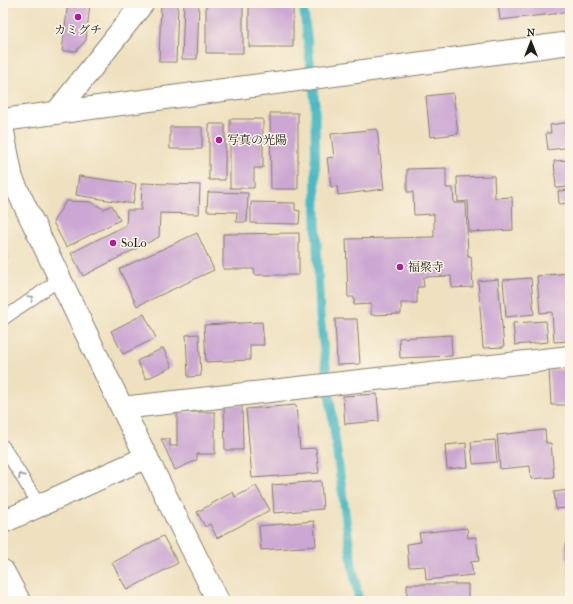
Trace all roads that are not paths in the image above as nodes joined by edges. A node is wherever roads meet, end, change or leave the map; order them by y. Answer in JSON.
{"nodes":[{"id":1,"x":143,"y":3,"type":"edge"},
{"id":2,"x":570,"y":43,"type":"edge"},
{"id":3,"x":56,"y":113,"type":"junction"},
{"id":4,"x":3,"y":120,"type":"edge"},
{"id":5,"x":3,"y":132,"type":"edge"},
{"id":6,"x":60,"y":279,"type":"junction"},
{"id":7,"x":3,"y":319,"type":"edge"},
{"id":8,"x":570,"y":357,"type":"edge"},
{"id":9,"x":122,"y":408,"type":"junction"},
{"id":10,"x":3,"y":446,"type":"edge"},
{"id":11,"x":147,"y":457,"type":"junction"},
{"id":12,"x":39,"y":505,"type":"junction"},
{"id":13,"x":3,"y":522,"type":"edge"},
{"id":14,"x":3,"y":571,"type":"edge"},
{"id":15,"x":19,"y":601,"type":"edge"},
{"id":16,"x":218,"y":601,"type":"edge"}],
"edges":[{"from":1,"to":3,"type":"street"},
{"from":2,"to":3,"type":"street"},
{"from":3,"to":4,"type":"street"},
{"from":5,"to":6,"type":"street"},
{"from":7,"to":6,"type":"lane","one_way":true},
{"from":6,"to":9,"type":"street"},
{"from":8,"to":9,"type":"street"},
{"from":9,"to":11,"type":"street"},
{"from":12,"to":10,"type":"lane","one_way":true},
{"from":11,"to":12,"type":"street"},
{"from":11,"to":16,"type":"street"},
{"from":12,"to":13,"type":"street"},
{"from":14,"to":15,"type":"street"}]}
